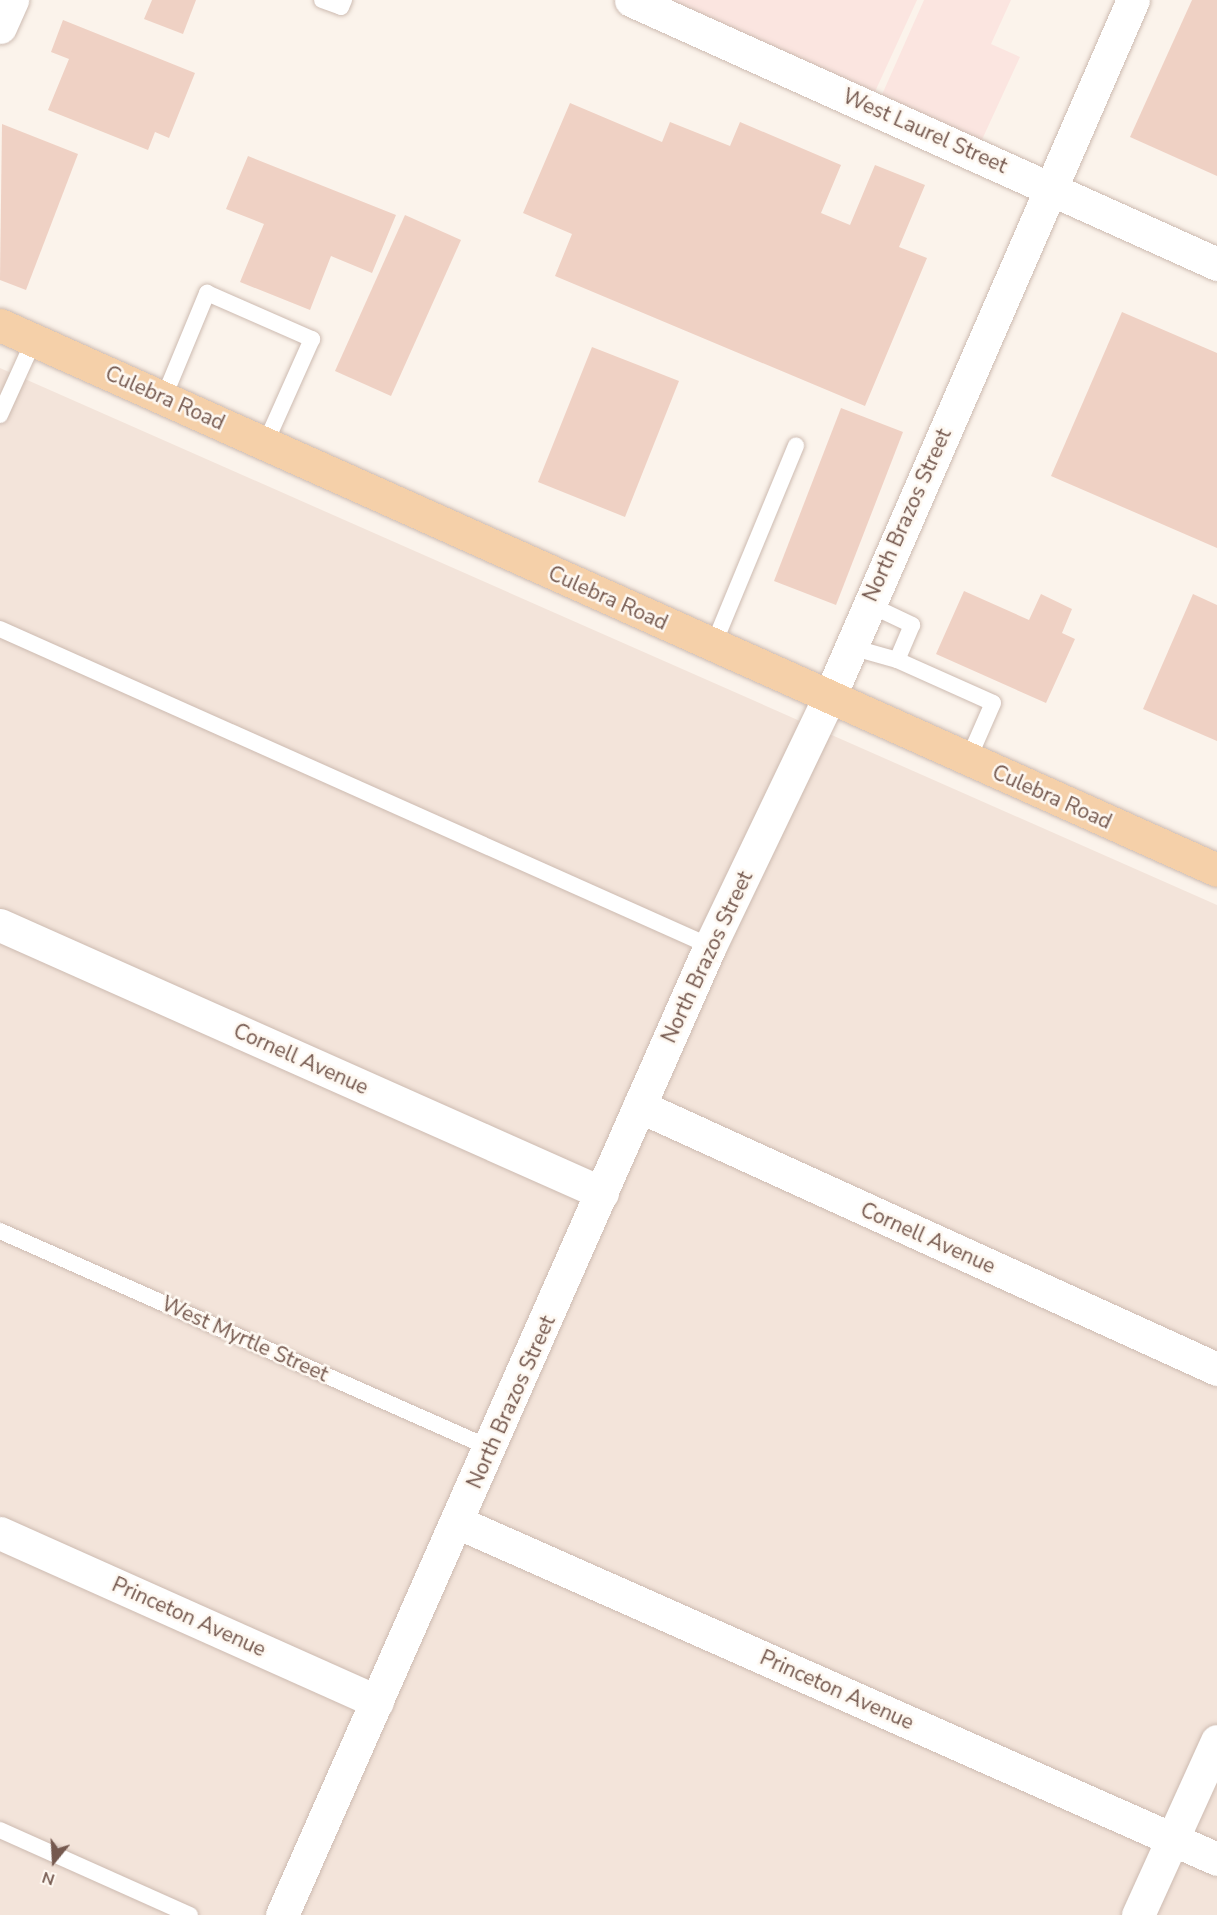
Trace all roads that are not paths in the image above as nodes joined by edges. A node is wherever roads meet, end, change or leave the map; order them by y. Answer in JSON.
{"nodes":[{"id":1,"x":12,"y":0,"type":"edge"},
{"id":2,"x":322,"y":0,"type":"edge"},
{"id":3,"x":344,"y":0,"type":"edge"},
{"id":4,"x":631,"y":0,"type":"edge"},
{"id":5,"x":1133,"y":0,"type":"edge"},
{"id":6,"x":0,"y":27,"type":"edge"},
{"id":7,"x":1050,"y":187,"type":"junction"},
{"id":8,"x":1217,"y":264,"type":"edge"},
{"id":9,"x":0,"y":325,"type":"edge"},
{"id":10,"x":34,"y":340,"type":"junction"},
{"id":11,"x":164,"y":397,"type":"junction"},
{"id":12,"x":0,"y":416,"type":"edge"},
{"id":13,"x":266,"y":442,"type":"junction"},
{"id":14,"x":796,"y":446,"type":"dead end"},
{"id":15,"x":868,"y":604,"type":"junction"},
{"id":16,"x":0,"y":629,"type":"edge"},
{"id":17,"x":713,"y":646,"type":"junction"},
{"id":18,"x":851,"y":647,"type":"junction"},
{"id":19,"x":897,"y":660,"type":"junction"},
{"id":20,"x":829,"y":698,"type":"junction"},
{"id":21,"x":968,"y":760,"type":"junction"},
{"id":22,"x":1217,"y":870,"type":"edge"},
{"id":23,"x":0,"y":925,"type":"edge"},
{"id":24,"x":711,"y":946,"type":"junction"},
{"id":25,"x":639,"y":1106,"type":"junction"},
{"id":26,"x":602,"y":1193,"type":"junction"},
{"id":27,"x":0,"y":1231,"type":"edge"},
{"id":28,"x":1217,"y":1369,"type":"edge"},
{"id":29,"x":490,"y":1448,"type":"junction"},
{"id":30,"x":457,"y":1522,"type":"junction"},
{"id":31,"x":0,"y":1533,"type":"edge"},
{"id":32,"x":377,"y":1702,"type":"junction"},
{"id":33,"x":1217,"y":1741,"type":"edge"},
{"id":34,"x":0,"y":1830,"type":"edge"},
{"id":35,"x":1172,"y":1838,"type":"junction"},
{"id":36,"x":1217,"y":1859,"type":"edge"},
{"id":37,"x":190,"y":1915,"type":"edge"},
{"id":38,"x":282,"y":1915,"type":"edge"},
{"id":39,"x":1138,"y":1915,"type":"edge"}],
"edges":[{"from":1,"to":6,"type":"street"},
{"from":2,"to":3,"type":"lane"},
{"from":4,"to":7,"type":"street","name":"West Laurel Street"},
{"from":5,"to":7,"type":"street","name":"North Brazos Street"},
{"from":7,"to":8,"type":"street","name":"West Laurel Street"},
{"from":7,"to":15,"type":"street","name":"North Brazos Street"},
{"from":9,"to":10,"type":"main road","name":"Culebra Road"},
{"from":10,"to":11,"type":"main road","name":"Culebra Road"},
{"from":10,"to":12,"type":"lane"},
{"from":11,"to":13,"type":"main road","name":"Culebra Road"},
{"from":11,"to":13,"type":"lane"},
{"from":13,"to":17,"type":"main road","name":"Culebra Road"},
{"from":14,"to":17,"type":"lane"},
{"from":15,"to":18,"type":"street","name":"North Brazos Street"},
{"from":15,"to":19,"type":"lane"},
{"from":16,"to":24,"type":"lane"},
{"from":17,"to":20,"type":"main road","name":"Culebra Road"},
{"from":18,"to":19,"type":"lane"},
{"from":18,"to":20,"type":"street","name":"North Brazos Street"},
{"from":19,"to":21,"type":"lane"},
{"from":20,"to":21,"type":"main road","name":"Culebra Road"},
{"from":20,"to":24,"type":"street","name":"North Brazos Street"},
{"from":21,"to":22,"type":"main road","name":"Culebra Road"},
{"from":23,"to":26,"type":"street","name":"Cornell Avenue"},
{"from":24,"to":25,"type":"street","name":"North Brazos Street"},
{"from":25,"to":26,"type":"street","name":"North Brazos Street"},
{"from":25,"to":28,"type":"street","name":"Cornell Avenue"},
{"from":26,"to":29,"type":"street","name":"North Brazos Street"},
{"from":27,"to":29,"type":"lane","name":"West Myrtle Street"},
{"from":29,"to":30,"type":"street","name":"North Brazos Street"},
{"from":30,"to":32,"type":"street","name":"North Brazos Street"},
{"from":30,"to":35,"type":"street","name":"Princeton Avenue"},
{"from":31,"to":32,"type":"street","name":"Princeton Avenue"},
{"from":32,"to":38,"type":"street","name":"North Brazos Street"},
{"from":33,"to":35,"type":"street"},
{"from":34,"to":37,"type":"lane"},
{"from":35,"to":36,"type":"street","name":"Princeton Avenue"},
{"from":35,"to":39,"type":"street"}]}
